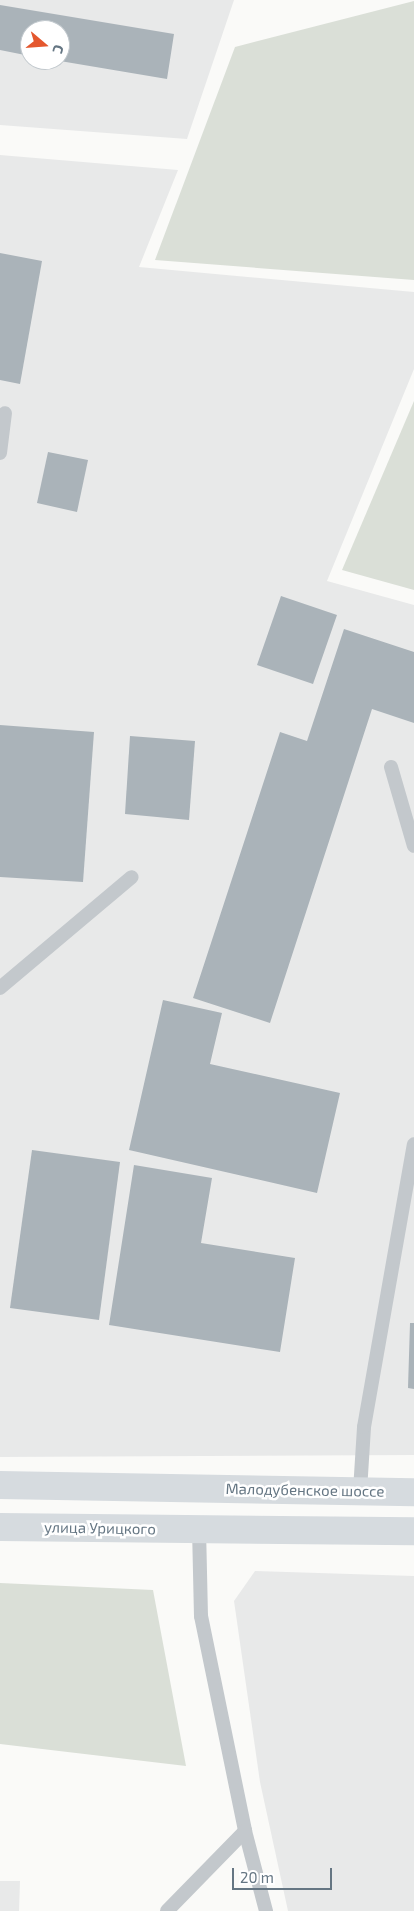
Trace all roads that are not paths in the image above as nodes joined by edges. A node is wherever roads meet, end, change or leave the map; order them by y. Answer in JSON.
{"nodes":[{"id":1,"x":5,"y":413,"type":"dead end"},
{"id":2,"x":0,"y":453,"type":"edge"},
{"id":3,"x":391,"y":767,"type":"dead end"},
{"id":4,"x":414,"y":846,"type":"edge"},
{"id":5,"x":132,"y":876,"type":"dead end"},
{"id":6,"x":0,"y":988,"type":"edge"},
{"id":7,"x":414,"y":1144,"type":"edge"},
{"id":8,"x":0,"y":1483,"type":"edge"},
{"id":9,"x":360,"y":1491,"type":"junction"},
{"id":10,"x":414,"y":1492,"type":"edge"},
{"id":11,"x":0,"y":1527,"type":"edge"},
{"id":12,"x":199,"y":1528,"type":"junction"},
{"id":13,"x":414,"y":1531,"type":"edge"},
{"id":14,"x":245,"y":1832,"type":"junction"},
{"id":15,"x":167,"y":1911,"type":"edge"},
{"id":16,"x":266,"y":1911,"type":"edge"}],
"edges":[{"from":1,"to":2,"type":"lane"},
{"from":3,"to":4,"type":"lane"},
{"from":5,"to":6,"type":"lane"},
{"from":7,"to":9,"type":"lane"},
{"from":8,"to":9,"type":"highway","name":"Малодубенское шоссе"},
{"from":9,"to":10,"type":"highway","name":"Малодубенское шоссе"},
{"from":11,"to":12,"type":"highway","name":"улица Урицкого"},
{"from":12,"to":13,"type":"highway"},
{"from":12,"to":14,"type":"lane"},
{"from":14,"to":15,"type":"lane"},
{"from":14,"to":16,"type":"lane"}]}
